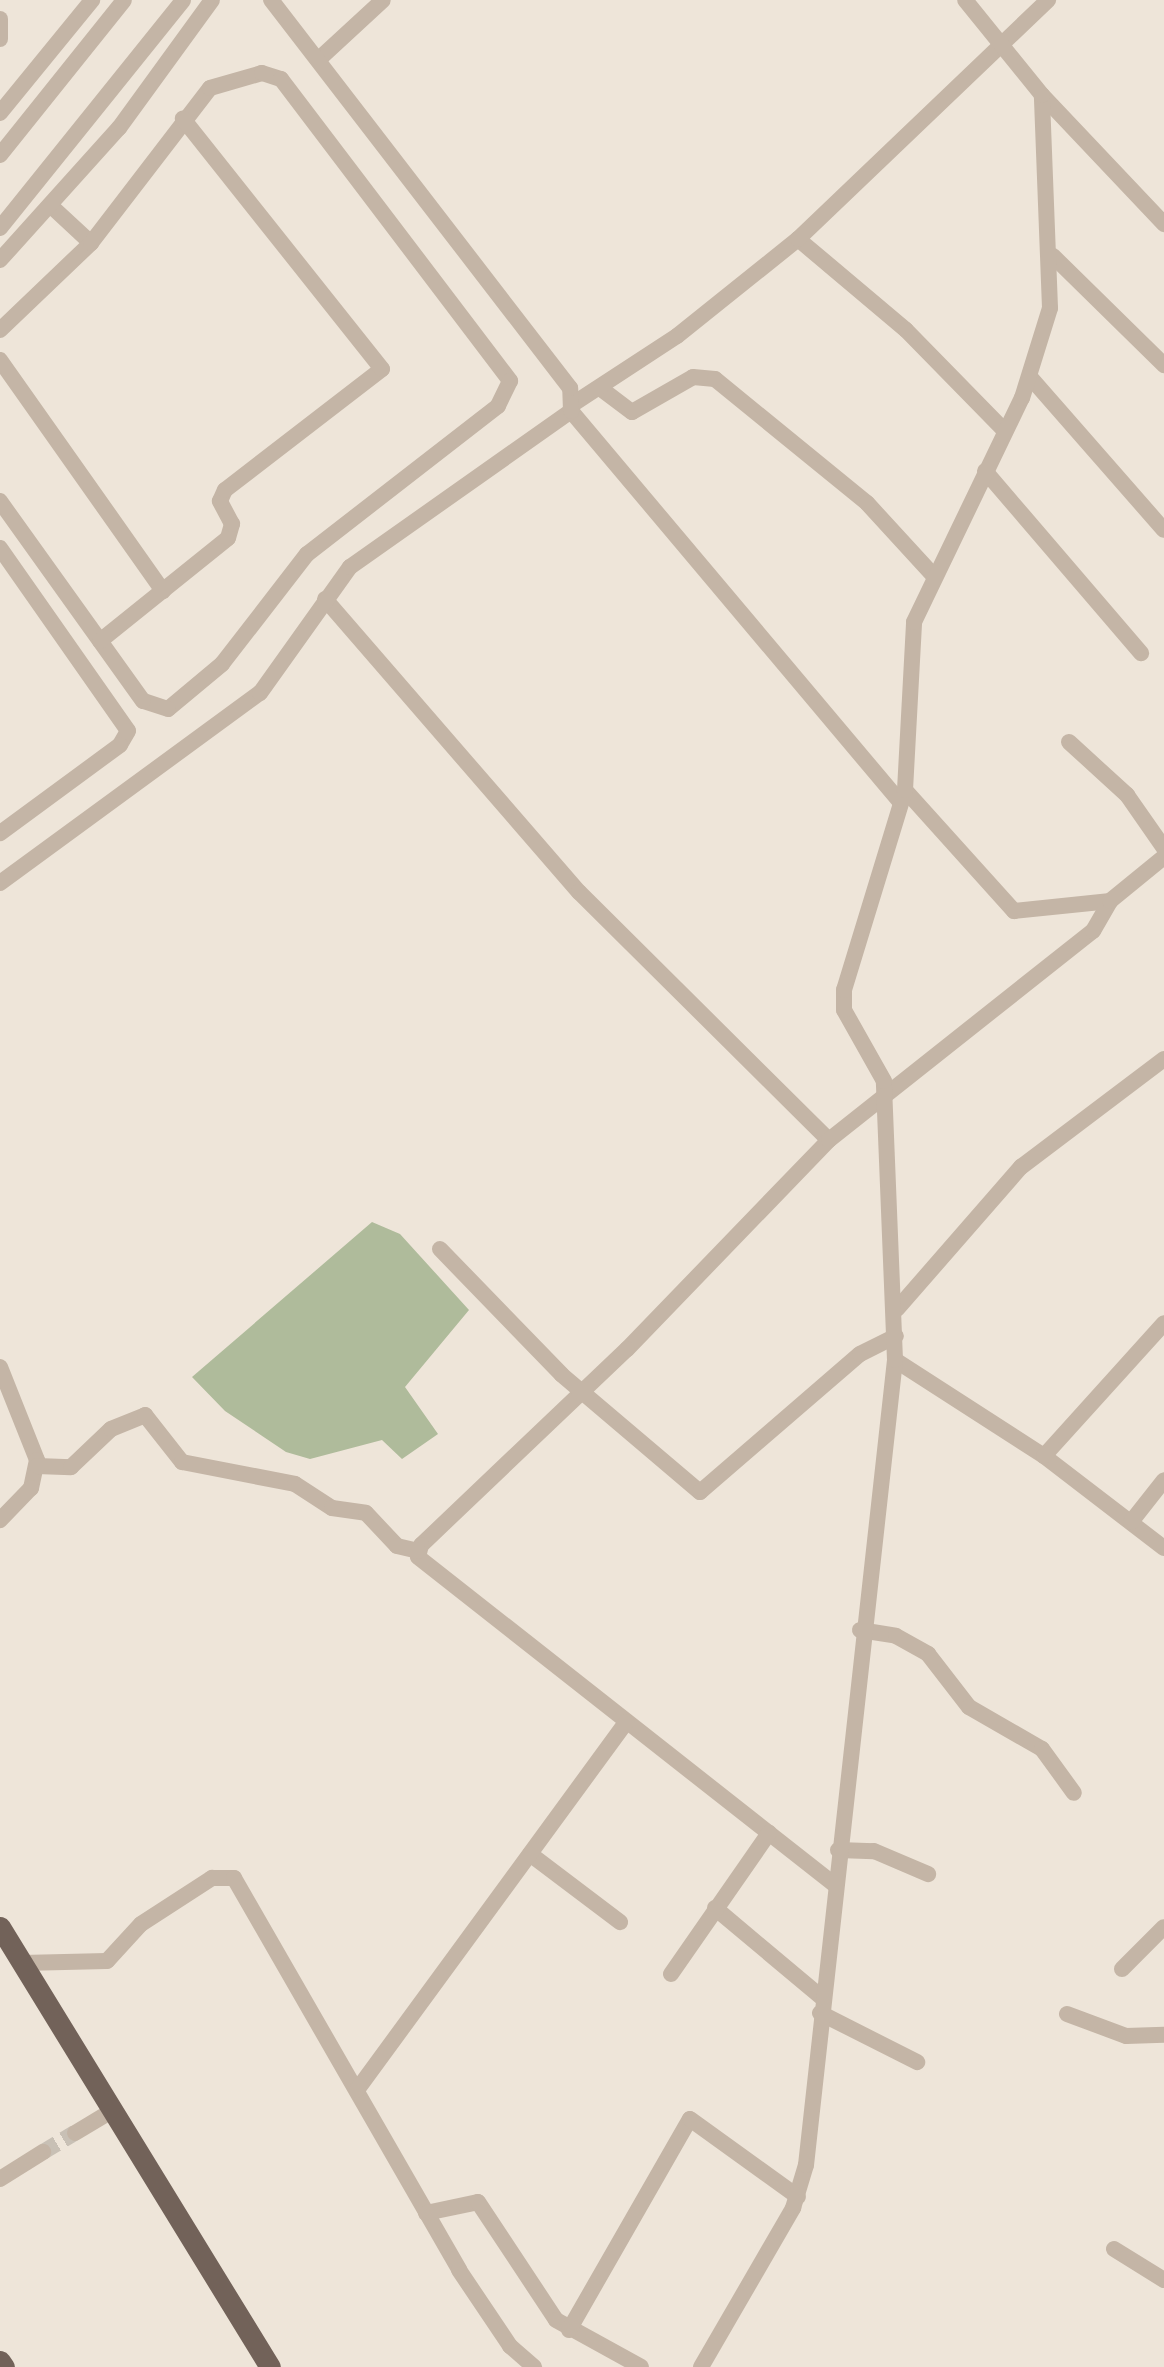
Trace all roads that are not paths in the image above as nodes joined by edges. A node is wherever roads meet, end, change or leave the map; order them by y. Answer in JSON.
{"nodes":[{"id":1,"x":92,"y":0,"type":"edge"},
{"id":2,"x":124,"y":0,"type":"edge"},
{"id":3,"x":183,"y":0,"type":"edge"},
{"id":4,"x":212,"y":0,"type":"edge"},
{"id":5,"x":271,"y":0,"type":"edge"},
{"id":6,"x":383,"y":0,"type":"edge"},
{"id":7,"x":965,"y":0,"type":"edge"},
{"id":8,"x":1048,"y":0,"type":"edge"},
{"id":9,"x":0,"y":19,"type":"edge"},
{"id":10,"x":0,"y":39,"type":"edge"},
{"id":11,"x":1007,"y":46,"type":"junction"},
{"id":12,"x":318,"y":60,"type":"junction"},
{"id":13,"x":1042,"y":95,"type":"junction"},
{"id":14,"x":0,"y":113,"type":"edge"},
{"id":15,"x":183,"y":119,"type":"junction"},
{"id":16,"x":0,"y":155,"type":"edge"},
{"id":17,"x":50,"y":205,"type":"junction"},
{"id":18,"x":1164,"y":224,"type":"edge"},
{"id":19,"x":0,"y":228,"type":"edge"},
{"id":20,"x":798,"y":239,"type":"junction"},
{"id":21,"x":91,"y":243,"type":"junction"},
{"id":22,"x":1053,"y":256,"type":"junction"},
{"id":23,"x":0,"y":260,"type":"edge"},
{"id":24,"x":0,"y":330,"type":"edge"},
{"id":25,"x":0,"y":360,"type":"edge"},
{"id":26,"x":1164,"y":365,"type":"edge"},
{"id":27,"x":1030,"y":377,"type":"junction"},
{"id":28,"x":600,"y":388,"type":"junction"},
{"id":29,"x":572,"y":407,"type":"junction"},
{"id":30,"x":1005,"y":431,"type":"junction"},
{"id":31,"x":985,"y":471,"type":"junction"},
{"id":32,"x":0,"y":501,"type":"edge"},
{"id":33,"x":1164,"y":530,"type":"edge"},
{"id":34,"x":0,"y":548,"type":"edge"},
{"id":35,"x":933,"y":575,"type":"junction"},
{"id":36,"x":163,"y":590,"type":"junction"},
{"id":37,"x":325,"y":598,"type":"junction"},
{"id":38,"x":100,"y":641,"type":"junction"},
{"id":39,"x":1142,"y":653,"type":"dead end"},
{"id":40,"x":1069,"y":742,"type":"dead end"},
{"id":41,"x":903,"y":796,"type":"junction"},
{"id":42,"x":0,"y":833,"type":"edge"},
{"id":43,"x":1164,"y":853,"type":"edge"},
{"id":44,"x":0,"y":884,"type":"edge"},
{"id":45,"x":1110,"y":901,"type":"junction"},
{"id":46,"x":1164,"y":1059,"type":"edge"},
{"id":47,"x":885,"y":1095,"type":"junction"},
{"id":48,"x":830,"y":1139,"type":"junction"},
{"id":49,"x":440,"y":1250,"type":"dead end"},
{"id":50,"x":897,"y":1309,"type":"junction"},
{"id":51,"x":1164,"y":1323,"type":"edge"},
{"id":52,"x":896,"y":1336,"type":"junction"},
{"id":53,"x":895,"y":1360,"type":"junction"},
{"id":54,"x":0,"y":1367,"type":"edge"},
{"id":55,"x":580,"y":1390,"type":"junction"},
{"id":56,"x":1044,"y":1456,"type":"junction"},
{"id":57,"x":37,"y":1466,"type":"junction"},
{"id":58,"x":1164,"y":1480,"type":"edge"},
{"id":59,"x":0,"y":1520,"type":"edge"},
{"id":60,"x":1131,"y":1522,"type":"junction"},
{"id":61,"x":1164,"y":1548,"type":"edge"},
{"id":62,"x":418,"y":1550,"type":"junction"},
{"id":63,"x":860,"y":1630,"type":"junction"},
{"id":64,"x":626,"y":1722,"type":"junction"},
{"id":65,"x":1074,"y":1793,"type":"dead end"},
{"id":66,"x":769,"y":1833,"type":"junction"},
{"id":67,"x":838,"y":1850,"type":"junction"},
{"id":68,"x":530,"y":1854,"type":"junction"},
{"id":69,"x":928,"y":1874,"type":"dead end"},
{"id":70,"x":835,"y":1885,"type":"junction"},
{"id":71,"x":715,"y":1908,"type":"junction"},
{"id":72,"x":620,"y":1922,"type":"dead end"},
{"id":73,"x":0,"y":1927,"type":"edge"},
{"id":74,"x":1164,"y":1927,"type":"edge"},
{"id":75,"x":22,"y":1963,"type":"junction"},
{"id":76,"x":1122,"y":1969,"type":"dead end"},
{"id":77,"x":671,"y":1974,"type":"dead end"},
{"id":78,"x":821,"y":2005,"type":"junction"},
{"id":79,"x":1067,"y":2014,"type":"dead end"},
{"id":80,"x":1164,"y":2035,"type":"edge"},
{"id":81,"x":917,"y":2062,"type":"dead end"},
{"id":82,"x":357,"y":2090,"type":"junction"},
{"id":83,"x":110,"y":2112,"type":"junction"},
{"id":84,"x":75,"y":2133,"type":"tunnel mouth"},
{"id":85,"x":43,"y":2152,"type":"tunnel mouth"},
{"id":86,"x":0,"y":2179,"type":"edge"},
{"id":87,"x":798,"y":2197,"type":"junction"},
{"id":88,"x":426,"y":2213,"type":"junction"},
{"id":89,"x":1114,"y":2249,"type":"dead end"},
{"id":90,"x":1164,"y":2280,"type":"edge"},
{"id":91,"x":569,"y":2330,"type":"junction"},
{"id":92,"x":270,"y":2367,"type":"edge"},
{"id":93,"x":534,"y":2367,"type":"edge"},
{"id":94,"x":641,"y":2367,"type":"edge"},
{"id":95,"x":701,"y":2367,"type":"edge"}],
"edges":[{"from":1,"to":14,"type":"street"},
{"from":2,"to":16,"type":"street"},
{"from":3,"to":19,"type":"street"},
{"from":4,"to":17,"type":"street"},
{"from":5,"to":12,"type":"street"},
{"from":6,"to":12,"type":"street"},
{"from":7,"to":11,"type":"street"},
{"from":8,"to":11,"type":"street"},
{"from":9,"to":10,"type":"street"},
{"from":11,"to":13,"type":"street"},
{"from":11,"to":20,"type":"street"},
{"from":12,"to":29,"type":"street"},
{"from":13,"to":18,"type":"street"},
{"from":13,"to":22,"type":"street"},
{"from":15,"to":21,"type":"street"},
{"from":15,"to":36,"type":"street"},
{"from":15,"to":38,"type":"street"},
{"from":17,"to":21,"type":"street"},
{"from":17,"to":23,"type":"street"},
{"from":20,"to":28,"type":"street"},
{"from":20,"to":30,"type":"street"},
{"from":21,"to":24,"type":"street"},
{"from":22,"to":26,"type":"street"},
{"from":22,"to":27,"type":"street"},
{"from":25,"to":36,"type":"street"},
{"from":27,"to":30,"type":"street"},
{"from":27,"to":33,"type":"street"},
{"from":28,"to":29,"type":"street"},
{"from":28,"to":35,"type":"street"},
{"from":29,"to":37,"type":"street"},
{"from":29,"to":41,"type":"street"},
{"from":30,"to":31,"type":"street"},
{"from":31,"to":35,"type":"street"},
{"from":31,"to":39,"type":"street"},
{"from":32,"to":38,"type":"street"},
{"from":34,"to":42,"type":"street"},
{"from":35,"to":41,"type":"street"},
{"from":36,"to":38,"type":"street"},
{"from":37,"to":44,"type":"street"},
{"from":37,"to":48,"type":"street"},
{"from":40,"to":43,"type":"street"},
{"from":41,"to":45,"type":"street"},
{"from":41,"to":47,"type":"street"},
{"from":43,"to":45,"type":"street"},
{"from":45,"to":47,"type":"street"},
{"from":46,"to":50,"type":"street"},
{"from":47,"to":48,"type":"street"},
{"from":47,"to":50,"type":"street"},
{"from":48,"to":55,"type":"street"},
{"from":49,"to":55,"type":"street"},
{"from":50,"to":52,"type":"street"},
{"from":51,"to":56,"type":"street"},
{"from":52,"to":53,"type":"street"},
{"from":52,"to":55,"type":"street"},
{"from":53,"to":56,"type":"street"},
{"from":53,"to":63,"type":"street"},
{"from":54,"to":57,"type":"street"},
{"from":55,"to":62,"type":"street"},
{"from":56,"to":60,"type":"street"},
{"from":57,"to":59,"type":"street"},
{"from":57,"to":62,"type":"street"},
{"from":58,"to":60,"type":"street"},
{"from":60,"to":61,"type":"street"},
{"from":62,"to":64,"type":"street"},
{"from":63,"to":65,"type":"street"},
{"from":63,"to":67,"type":"street"},
{"from":64,"to":66,"type":"street"},
{"from":64,"to":68,"type":"street"},
{"from":66,"to":70,"type":"street"},
{"from":66,"to":71,"type":"street"},
{"from":67,"to":69,"type":"street"},
{"from":67,"to":70,"type":"street"},
{"from":68,"to":72,"type":"street"},
{"from":68,"to":82,"type":"street"},
{"from":70,"to":78,"type":"street"},
{"from":71,"to":77,"type":"street"},
{"from":71,"to":78,"type":"street"},
{"from":73,"to":75,"type":"main road"},
{"from":74,"to":76,"type":"street"},
{"from":75,"to":82,"type":"street"},
{"from":75,"to":83,"type":"main road"},
{"from":78,"to":81,"type":"street"},
{"from":78,"to":87,"type":"street"},
{"from":79,"to":80,"type":"street"},
{"from":82,"to":88,"type":"street"},
{"from":83,"to":84,"type":"street"},
{"from":83,"to":92,"type":"main road"},
{"from":85,"to":86,"type":"street"},
{"from":87,"to":91,"type":"street"},
{"from":87,"to":95,"type":"street"},
{"from":88,"to":91,"type":"street"},
{"from":88,"to":93,"type":"street"},
{"from":89,"to":90,"type":"street"},
{"from":91,"to":94,"type":"street"}]}
